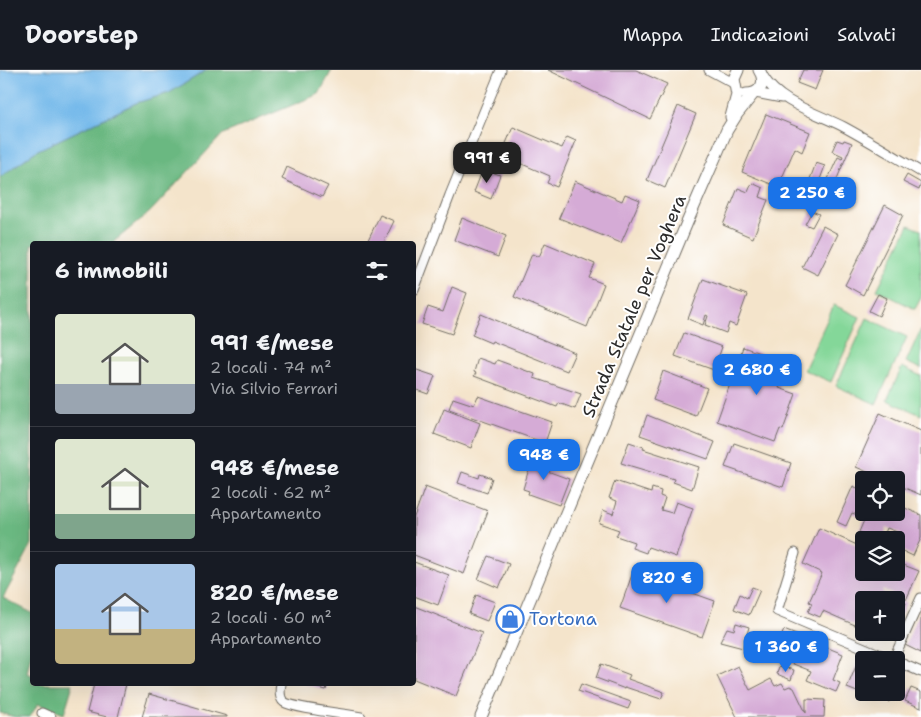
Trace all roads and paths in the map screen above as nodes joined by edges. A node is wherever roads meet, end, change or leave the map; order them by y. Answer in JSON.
{"nodes":[{"id":1,"x":501,"y":70,"type":"edge"},
{"id":2,"x":709,"y":70,"type":"edge"},
{"id":3,"x":738,"y":70,"type":"edge"},
{"id":4,"x":761,"y":73,"type":"edge"},
{"id":5,"x":736,"y":86,"type":"junction"},
{"id":6,"x":754,"y":94,"type":"junction"},
{"id":7,"x":787,"y":99,"type":"junction"},
{"id":8,"x":728,"y":130,"type":"junction"},
{"id":9,"x":921,"y":172,"type":"edge"},
{"id":10,"x":416,"y":285,"type":"edge"},
{"id":11,"x":795,"y":553,"type":"dead end"},
{"id":12,"x":921,"y":598,"type":"edge"},
{"id":13,"x":873,"y":651,"type":"edge"},
{"id":14,"x":898,"y":651,"type":"edge"},
{"id":15,"x":905,"y":665,"type":"edge"},
{"id":16,"x":921,"y":672,"type":"edge"},
{"id":17,"x":280,"y":686,"type":"edge"},
{"id":18,"x":361,"y":717,"type":"edge"},
{"id":19,"x":481,"y":717,"type":"edge"}],
"edges":[{"from":1,"to":10,"type":"street"},
{"from":2,"to":5,"type":"street"},
{"from":3,"to":5,"type":"main road","name":"Strada Statale per Voghera"},
{"from":4,"to":6,"type":"main road","name":"Strada Statale per Voghera"},
{"from":4,"to":7,"type":"street"},
{"from":5,"to":6,"type":"main road"},
{"from":5,"to":8,"type":"main road","name":"Strada Statale per Voghera"},
{"from":6,"to":7,"type":"street"},
{"from":6,"to":8,"type":"main road","name":"Strada Statale per Voghera"},
{"from":7,"to":9,"type":"street"},
{"from":8,"to":19,"type":"main road","name":"Strada Statale per Voghera"},
{"from":11,"to":13,"type":"street"},
{"from":12,"to":14,"type":"street"},
{"from":15,"to":16,"type":"street"},
{"from":17,"to":18,"type":"street"}]}
